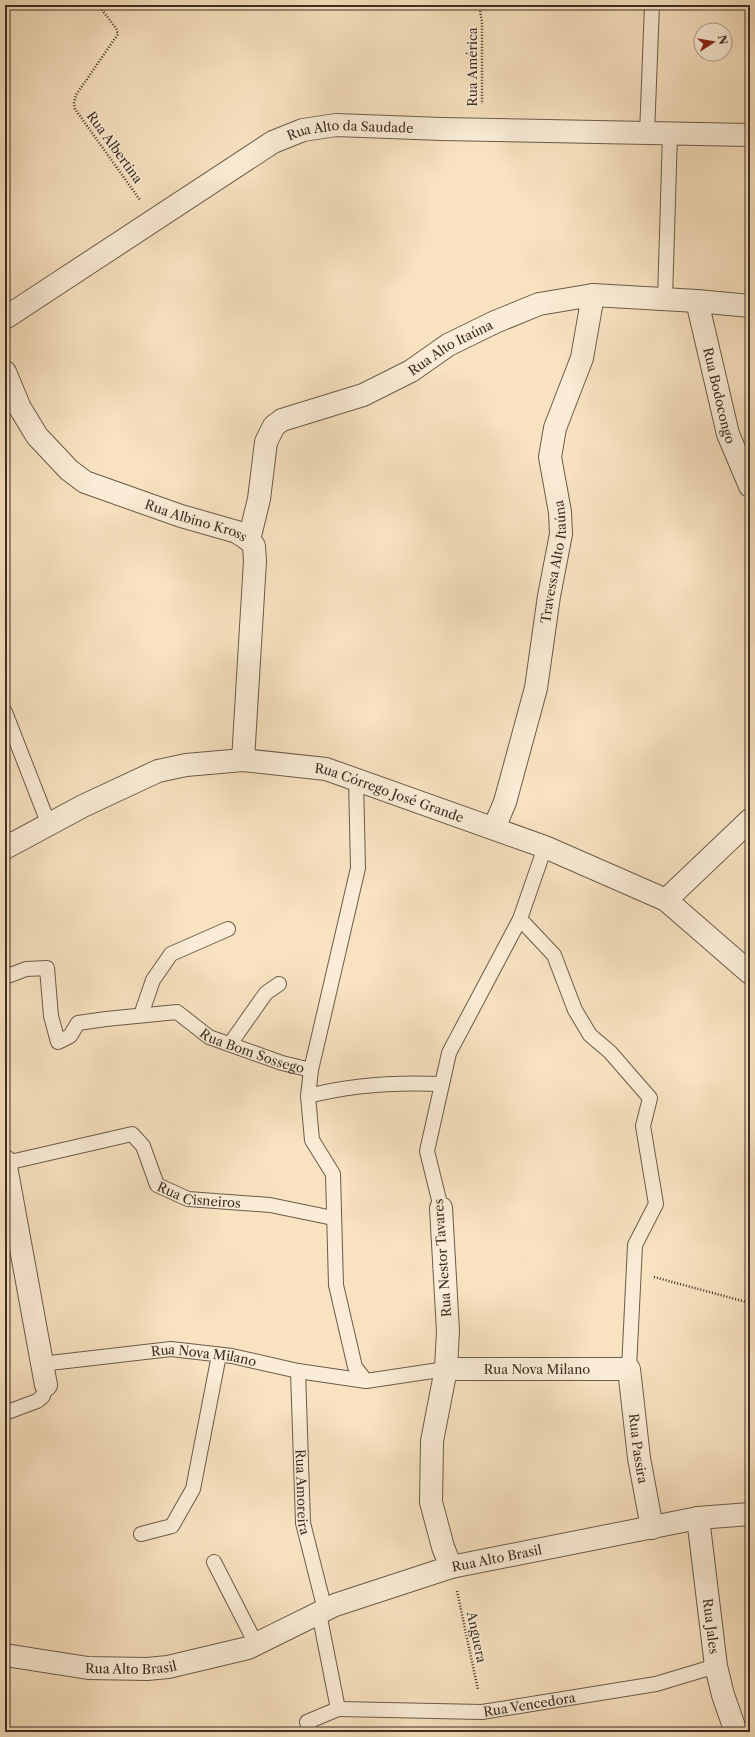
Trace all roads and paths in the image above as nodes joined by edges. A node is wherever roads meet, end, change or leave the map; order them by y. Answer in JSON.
{"nodes":[{"id":1,"x":98,"y":5,"type":"edge"},
{"id":2,"x":479,"y":5,"type":"edge"},
{"id":3,"x":652,"y":5,"type":"edge"},
{"id":4,"x":482,"y":130,"type":"junction"},
{"id":5,"x":648,"y":134,"type":"junction"},
{"id":6,"x":670,"y":134,"type":"junction"},
{"id":7,"x":750,"y":136,"type":"edge"},
{"id":8,"x":154,"y":220,"type":"junction"},
{"id":9,"x":593,"y":295,"type":"junction"},
{"id":10,"x":665,"y":299,"type":"junction"},
{"id":11,"x":697,"y":301,"type":"junction"},
{"id":12,"x":750,"y":306,"type":"edge"},
{"id":13,"x":5,"y":318,"type":"edge"},
{"id":14,"x":5,"y":372,"type":"edge"},
{"id":15,"x":750,"y":486,"type":"edge"},
{"id":16,"x":249,"y":540,"type":"junction"},
{"id":17,"x":5,"y":712,"type":"edge"},
{"id":18,"x":243,"y":760,"type":"junction"},
{"id":19,"x":356,"y":779,"type":"junction"},
{"id":20,"x":750,"y":820,"type":"edge"},
{"id":21,"x":49,"y":825,"type":"junction"},
{"id":22,"x":494,"y":828,"type":"junction"},
{"id":23,"x":545,"y":847,"type":"junction"},
{"id":24,"x":5,"y":848,"type":"edge"},
{"id":25,"x":666,"y":900,"type":"junction"},
{"id":26,"x":520,"y":919,"type":"junction"},
{"id":27,"x":228,"y":929,"type":"dead end"},
{"id":28,"x":750,"y":973,"type":"edge"},
{"id":29,"x":5,"y":977,"type":"edge"},
{"id":30,"x":279,"y":984,"type":"dead end"},
{"id":31,"x":141,"y":1016,"type":"junction"},
{"id":32,"x":230,"y":1044,"type":"junction"},
{"id":33,"x":311,"y":1070,"type":"junction"},
{"id":34,"x":442,"y":1084,"type":"junction"},
{"id":35,"x":308,"y":1096,"type":"junction"},
{"id":36,"x":5,"y":1162,"type":"edge"},
{"id":37,"x":441,"y":1208,"type":"joint"},
{"id":38,"x":333,"y":1218,"type":"junction"},
{"id":39,"x":633,"y":1271,"type":"junction"},
{"id":40,"x":750,"y":1303,"type":"edge"},
{"id":41,"x":219,"y":1354,"type":"junction"},
{"id":42,"x":41,"y":1364,"type":"junction"},
{"id":43,"x":446,"y":1369,"type":"junction"},
{"id":44,"x":628,"y":1369,"type":"junction"},
{"id":45,"x":298,"y":1372,"type":"junction"},
{"id":46,"x":366,"y":1381,"type":"junction"},
{"id":47,"x":46,"y":1385,"type":"joint"},
{"id":48,"x":5,"y":1413,"type":"edge"},
{"id":49,"x":750,"y":1514,"type":"edge"},
{"id":50,"x":698,"y":1518,"type":"junction"},
{"id":51,"x":652,"y":1528,"type":"junction"},
{"id":52,"x":141,"y":1534,"type":"dead end"},
{"id":53,"x":214,"y":1562,"type":"dead end"},
{"id":54,"x":451,"y":1567,"type":"junction"},
{"id":55,"x":322,"y":1611,"type":"junction"},
{"id":56,"x":256,"y":1644,"type":"junction"},
{"id":57,"x":5,"y":1655,"type":"edge"},
{"id":58,"x":716,"y":1666,"type":"junction"},
{"id":59,"x":338,"y":1709,"type":"junction"},
{"id":60,"x":482,"y":1712,"type":"junction"},
{"id":61,"x":310,"y":1732,"type":"edge"},
{"id":62,"x":736,"y":1732,"type":"edge"}],
"edges":[{"from":1,"to":8,"type":"path","name":"Rua Albertina"},
{"from":2,"to":4,"type":"path","name":"Rua América"},
{"from":3,"to":5,"type":"lane"},
{"from":4,"to":5,"type":"street","name":"Rua Alto da Saudade"},
{"from":4,"to":8,"type":"street","name":"Rua Alto da Saudade"},
{"from":5,"to":6,"type":"street","name":"Rua Alto da Saudade"},
{"from":6,"to":7,"type":"street","name":"Rua Alto da Saudade"},
{"from":6,"to":10,"type":"lane"},
{"from":8,"to":13,"type":"street","name":"Rua Alto da Saudade"},
{"from":9,"to":10,"type":"street","name":"Rua Alto Itaúna"},
{"from":9,"to":16,"type":"street","name":"Rua Alto Itaúna"},
{"from":9,"to":22,"type":"street","name":"Travessa Alto Itaúna"},
{"from":10,"to":11,"type":"street","name":"Rua Alto Itaúna"},
{"from":11,"to":12,"type":"street","name":"Rua Alto Itaúna"},
{"from":11,"to":15,"type":"street","name":"Rua Bodocongo"},
{"from":14,"to":16,"type":"street","name":"Rua Albino Kross"},
{"from":16,"to":18,"type":"street","name":"Rua Albino Kross"},
{"from":17,"to":21,"type":"lane"},
{"from":18,"to":19,"type":"street","name":"Rua Córrego José Grande"},
{"from":18,"to":21,"type":"street","name":"Rua Córrego José Grande"},
{"from":19,"to":22,"type":"street","name":"Rua Córrego José Grande"},
{"from":19,"to":33,"type":"lane","name":"Rua Bom Sossego"},
{"from":20,"to":25,"type":"street"},
{"from":21,"to":24,"type":"street","name":"Rua Córrego José Grande"},
{"from":22,"to":23,"type":"street","name":"Rua Córrego José Grande"},
{"from":23,"to":25,"type":"street","name":"Rua Córrego José Grande"},
{"from":23,"to":26,"type":"lane","name":"Rua Nestor Tavares"},
{"from":25,"to":28,"type":"street","name":"Rua Córrego José Grande"},
{"from":26,"to":34,"type":"lane","name":"Rua Nestor Tavares"},
{"from":26,"to":39,"type":"lane"},
{"from":27,"to":31,"type":"lane"},
{"from":29,"to":31,"type":"lane","name":"Rua Bom Sossego"},
{"from":30,"to":32,"type":"lane"},
{"from":31,"to":32,"type":"lane","name":"Rua Bom Sossego"},
{"from":32,"to":33,"type":"lane","name":"Rua Bom Sossego"},
{"from":33,"to":35,"type":"lane"},
{"from":34,"to":35,"type":"lane"},
{"from":34,"to":37,"type":"lane","name":"Rua Nestor Tavares"},
{"from":35,"to":38,"type":"lane"},
{"from":36,"to":38,"type":"lane","name":"Rua Cisneiros"},
{"from":36,"to":42,"type":"street"},
{"from":37,"to":43,"type":"street","name":"Rua Nestor Tavares"},
{"from":38,"to":46,"type":"lane"},
{"from":39,"to":40,"type":"path"},
{"from":39,"to":44,"type":"lane"},
{"from":41,"to":42,"type":"lane","name":"Rua Nova Milano"},
{"from":41,"to":45,"type":"lane","name":"Rua Nova Milano"},
{"from":41,"to":52,"type":"lane"},
{"from":42,"to":47,"type":"street"},
{"from":43,"to":44,"type":"street","name":"Rua Nova Milano"},
{"from":43,"to":46,"type":"lane","name":"Rua Nova Milano"},
{"from":43,"to":54,"type":"street","name":"Rua Nestor Tavares"},
{"from":44,"to":51,"type":"street","name":"Rua Passira"},
{"from":45,"to":46,"type":"lane","name":"Rua Nova Milano"},
{"from":45,"to":55,"type":"lane","name":"Rua Amoreira"},
{"from":47,"to":48,"type":"lane"},
{"from":49,"to":50,"type":"street","name":"Rua Alto Brasil"},
{"from":50,"to":51,"type":"street","name":"Rua Alto Brasil"},
{"from":50,"to":58,"type":"street","name":"Rua Jales"},
{"from":51,"to":54,"type":"street","name":"Rua Alto Brasil"},
{"from":53,"to":56,"type":"lane"},
{"from":54,"to":55,"type":"street","name":"Rua Alto Brasil"},
{"from":54,"to":60,"type":"path","name":"Anguera"},
{"from":55,"to":56,"type":"street","name":"Rua Alto Brasil"},
{"from":55,"to":59,"type":"lane","name":"Rua Amoreira"},
{"from":56,"to":57,"type":"street","name":"Rua Alto Brasil"},
{"from":58,"to":60,"type":"lane","name":"Rua Vencedora"},
{"from":58,"to":62,"type":"street","name":"Rua Jales"},
{"from":59,"to":60,"type":"lane","name":"Rua Vencedora"},
{"from":59,"to":61,"type":"lane"}]}
